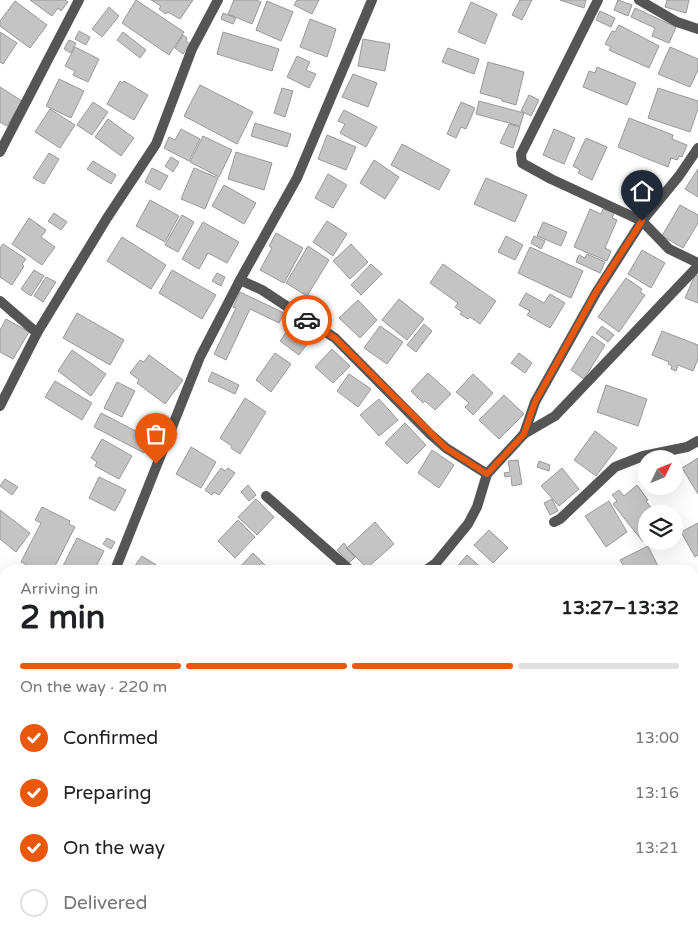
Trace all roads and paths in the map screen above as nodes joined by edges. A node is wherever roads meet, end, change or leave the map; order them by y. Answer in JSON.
{"nodes":[{"id":1,"x":79,"y":0,"type":"edge"},
{"id":2,"x":218,"y":0,"type":"edge"},
{"id":3,"x":372,"y":0,"type":"edge"},
{"id":4,"x":598,"y":0,"type":"edge"},
{"id":5,"x":639,"y":0,"type":"edge"},
{"id":6,"x":698,"y":29,"type":"edge"},
{"id":7,"x":698,"y":148,"type":"edge"},
{"id":8,"x":0,"y":152,"type":"edge"},
{"id":9,"x":642,"y":221,"type":"junction"},
{"id":10,"x":698,"y":265,"type":"edge"},
{"id":11,"x":240,"y":280,"type":"junction"},
{"id":12,"x":0,"y":301,"type":"edge"},
{"id":13,"x":37,"y":332,"type":"junction"},
{"id":14,"x":0,"y":406,"type":"edge"},
{"id":15,"x":524,"y":434,"type":"junction"},
{"id":16,"x":698,"y":441,"type":"edge"},
{"id":17,"x":487,"y":474,"type":"junction"},
{"id":18,"x":266,"y":496,"type":"dead end"},
{"id":19,"x":554,"y":522,"type":"dead end"},
{"id":20,"x":116,"y":565,"type":"edge"},
{"id":21,"x":344,"y":565,"type":"edge"},
{"id":22,"x":432,"y":565,"type":"edge"}],
"edges":[{"from":1,"to":8,"type":"street"},
{"from":2,"to":13,"type":"street"},
{"from":3,"to":11,"type":"street"},
{"from":4,"to":9,"type":"street"},
{"from":5,"to":6,"type":"street"},
{"from":7,"to":9,"type":"street"},
{"from":9,"to":10,"type":"street"},
{"from":9,"to":15,"type":"street"},
{"from":10,"to":15,"type":"street"},
{"from":11,"to":17,"type":"street"},
{"from":11,"to":20,"type":"street"},
{"from":12,"to":13,"type":"street"},
{"from":13,"to":14,"type":"street"},
{"from":15,"to":17,"type":"street"},
{"from":16,"to":19,"type":"street"},
{"from":17,"to":22,"type":"street"},
{"from":18,"to":21,"type":"street"}]}
